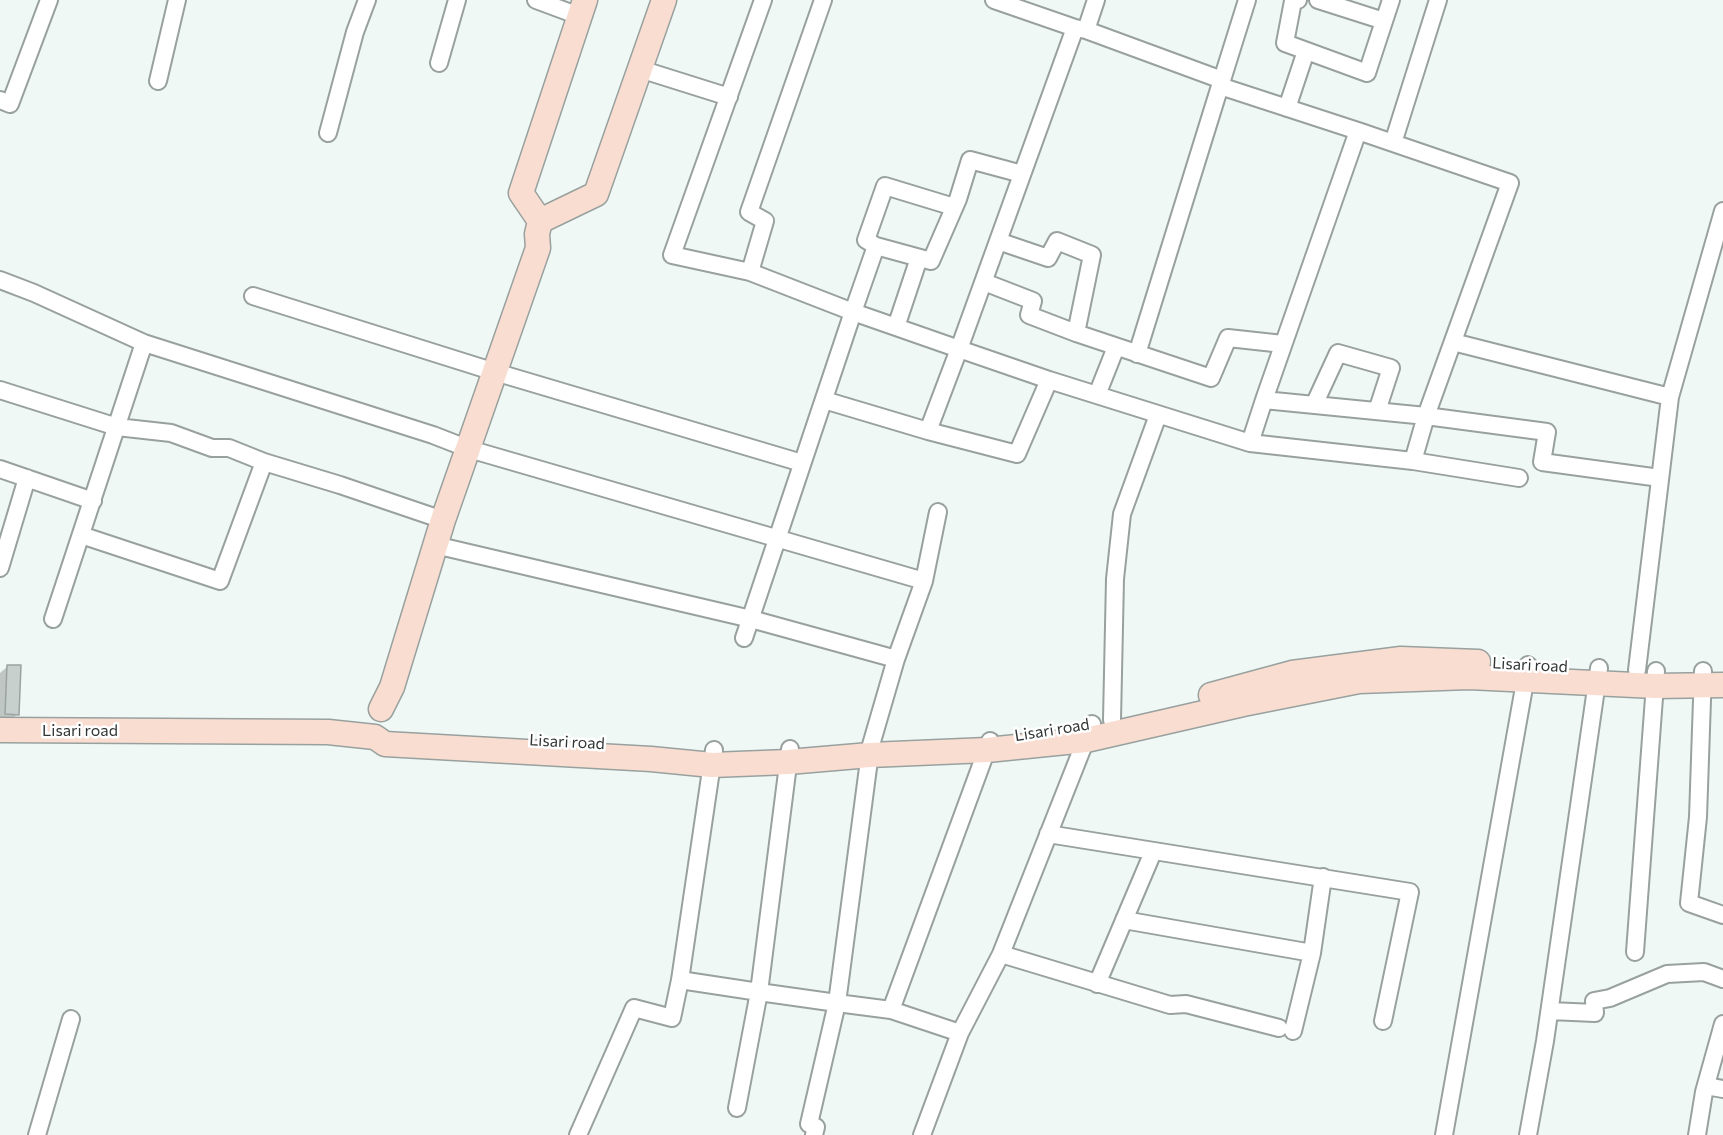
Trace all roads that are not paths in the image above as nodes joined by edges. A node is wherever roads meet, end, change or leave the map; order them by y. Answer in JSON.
{"nodes":[{"id":1,"x":49,"y":0,"type":"edge"},
{"id":2,"x":177,"y":0,"type":"edge"},
{"id":3,"x":367,"y":0,"type":"edge"},
{"id":4,"x":457,"y":0,"type":"edge"},
{"id":5,"x":536,"y":0,"type":"edge"},
{"id":6,"x":664,"y":0,"type":"edge"},
{"id":7,"x":763,"y":0,"type":"edge"},
{"id":8,"x":823,"y":0,"type":"edge"},
{"id":9,"x":994,"y":0,"type":"edge"},
{"id":10,"x":1096,"y":0,"type":"edge"},
{"id":11,"x":1246,"y":0,"type":"edge"},
{"id":12,"x":1298,"y":0,"type":"edge"},
{"id":13,"x":1318,"y":0,"type":"edge"},
{"id":14,"x":1391,"y":0,"type":"edge"},
{"id":15,"x":1438,"y":0,"type":"edge"},
{"id":16,"x":582,"y":8,"type":"edge"},
{"id":17,"x":1384,"y":21,"type":"junction"},
{"id":18,"x":1081,"y":29,"type":"junction"},
{"id":19,"x":1306,"y":51,"type":"junction"},
{"id":20,"x":440,"y":63,"type":"dead end"},
{"id":21,"x":640,"y":69,"type":"junction"},
{"id":22,"x":158,"y":81,"type":"dead end"},
{"id":23,"x":1221,"y":83,"type":"junction"},
{"id":24,"x":729,"y":97,"type":"junction"},
{"id":25,"x":0,"y":100,"type":"edge"},
{"id":26,"x":1287,"y":108,"type":"junction"},
{"id":27,"x":1358,"y":131,"type":"junction"},
{"id":28,"x":328,"y":133,"type":"dead end"},
{"id":29,"x":1393,"y":143,"type":"junction"},
{"id":30,"x":1022,"y":174,"type":"junction"},
{"id":31,"x":954,"y":207,"type":"junction"},
{"id":32,"x":1722,"y":221,"type":"edge"},
{"id":33,"x":539,"y":227,"type":"junction"},
{"id":34,"x":998,"y":241,"type":"junction"},
{"id":35,"x":876,"y":246,"type":"junction"},
{"id":36,"x":919,"y":258,"type":"junction"},
{"id":37,"x":750,"y":272,"type":"junction"},
{"id":38,"x":0,"y":280,"type":"edge"},
{"id":39,"x":984,"y":282,"type":"junction"},
{"id":40,"x":253,"y":296,"type":"dead end"},
{"id":41,"x":853,"y":312,"type":"junction"},
{"id":42,"x":896,"y":327,"type":"junction"},
{"id":43,"x":1076,"y":333,"type":"junction"},
{"id":44,"x":1453,"y":342,"type":"junction"},
{"id":45,"x":144,"y":343,"type":"junction"},
{"id":46,"x":1283,"y":344,"type":"junction"},
{"id":47,"x":1116,"y":346,"type":"junction"},
{"id":48,"x":959,"y":349,"type":"junction"},
{"id":49,"x":1137,"y":354,"type":"junction"},
{"id":50,"x":489,"y":369,"type":"junction"},
{"id":51,"x":1049,"y":380,"type":"junction"},
{"id":52,"x":0,"y":390,"type":"edge"},
{"id":53,"x":1097,"y":395,"type":"junction"},
{"id":54,"x":1670,"y":397,"type":"junction"},
{"id":55,"x":824,"y":400,"type":"junction"},
{"id":56,"x":1264,"y":400,"type":"junction"},
{"id":57,"x":1314,"y":405,"type":"junction"},
{"id":58,"x":1377,"y":411,"type":"junction"},
{"id":59,"x":1158,"y":415,"type":"junction"},
{"id":60,"x":1426,"y":416,"type":"junction"},
{"id":61,"x":117,"y":427,"type":"junction"},
{"id":62,"x":928,"y":430,"type":"junction"},
{"id":63,"x":1250,"y":444,"type":"junction"},
{"id":64,"x":463,"y":447,"type":"junction"},
{"id":65,"x":1413,"y":461,"type":"junction"},
{"id":66,"x":264,"y":462,"type":"junction"},
{"id":67,"x":802,"y":463,"type":"junction"},
{"id":68,"x":0,"y":469,"type":"edge"},
{"id":69,"x":27,"y":478,"type":"junction"},
{"id":70,"x":1519,"y":478,"type":"dead end"},
{"id":71,"x":1660,"y":478,"type":"junction"},
{"id":72,"x":93,"y":501,"type":"junction"},
{"id":73,"x":938,"y":512,"type":"dead end"},
{"id":74,"x":437,"y":518,"type":"junction"},
{"id":75,"x":81,"y":535,"type":"junction"},
{"id":76,"x":777,"y":539,"type":"junction"},
{"id":77,"x":435,"y":544,"type":"junction"},
{"id":78,"x":0,"y":568,"type":"edge"},
{"id":79,"x":924,"y":580,"type":"junction"},
{"id":80,"x":53,"y":619,"type":"dead end"},
{"id":81,"x":751,"y":619,"type":"junction"},
{"id":82,"x":402,"y":631,"type":"junction"},
{"id":83,"x":744,"y":639,"type":"dead end"},
{"id":84,"x":896,"y":659,"type":"junction"},
{"id":85,"x":1527,"y":672,"type":"junction"},
{"id":86,"x":1598,"y":676,"type":"junction"},
{"id":87,"x":1649,"y":676,"type":"junction"},
{"id":88,"x":1713,"y":678,"type":"edge"},
{"id":89,"x":1097,"y":728,"type":"junction"},
{"id":90,"x":0,"y":730,"type":"edge"},
{"id":91,"x":375,"y":737,"type":"junction"},
{"id":92,"x":989,"y":745,"type":"junction"},
{"id":93,"x":871,"y":750,"type":"junction"},
{"id":94,"x":789,"y":755,"type":"junction"},
{"id":95,"x":713,"y":758,"type":"junction"},
{"id":96,"x":1048,"y":834,"type":"junction"},
{"id":97,"x":1153,"y":852,"type":"junction"},
{"id":98,"x":1323,"y":878,"type":"junction"},
{"id":99,"x":1723,"y":915,"type":"edge"},
{"id":100,"x":1124,"y":920,"type":"junction"},
{"id":101,"x":1635,"y":952,"type":"dead end"},
{"id":102,"x":1312,"y":953,"type":"junction"},
{"id":103,"x":1001,"y":954,"type":"junction"},
{"id":104,"x":1723,"y":979,"type":"edge"},
{"id":105,"x":681,"y":980,"type":"junction"},
{"id":106,"x":1096,"y":984,"type":"junction"},
{"id":107,"x":759,"y":992,"type":"junction"},
{"id":108,"x":837,"y":1003,"type":"junction"},
{"id":109,"x":891,"y":1010,"type":"junction"},
{"id":110,"x":1550,"y":1011,"type":"junction"},
{"id":111,"x":71,"y":1019,"type":"dead end"},
{"id":112,"x":1383,"y":1021,"type":"dead end"},
{"id":113,"x":1723,"y":1024,"type":"edge"},
{"id":114,"x":960,"y":1033,"type":"junction"},
{"id":115,"x":1706,"y":1086,"type":"junction"},
{"id":116,"x":1723,"y":1089,"type":"edge"},
{"id":117,"x":737,"y":1108,"type":"dead end"},
{"id":118,"x":37,"y":1135,"type":"edge"},
{"id":119,"x":578,"y":1135,"type":"edge"},
{"id":120,"x":814,"y":1135,"type":"edge"},
{"id":121,"x":922,"y":1135,"type":"edge"},
{"id":122,"x":1444,"y":1135,"type":"edge"},
{"id":123,"x":1528,"y":1135,"type":"edge"},
{"id":124,"x":1697,"y":1135,"type":"edge"}],
"edges":[{"from":1,"to":25,"type":"street"},
{"from":2,"to":22,"type":"street"},
{"from":3,"to":28,"type":"street"},
{"from":4,"to":20,"type":"street"},
{"from":5,"to":16,"type":"street"},
{"from":6,"to":21,"type":"street"},
{"from":7,"to":24,"type":"street"},
{"from":8,"to":37,"type":"street"},
{"from":9,"to":18,"type":"street"},
{"from":10,"to":18,"type":"street"},
{"from":11,"to":23,"type":"street"},
{"from":12,"to":19,"type":"street"},
{"from":13,"to":17,"type":"street"},
{"from":14,"to":17,"type":"street"},
{"from":15,"to":29,"type":"street"},
{"from":16,"to":33,"type":"street"},
{"from":17,"to":19,"type":"street"},
{"from":18,"to":23,"type":"street"},
{"from":18,"to":30,"type":"street"},
{"from":19,"to":26,"type":"street"},
{"from":21,"to":24,"type":"street"},
{"from":21,"to":33,"type":"street"},
{"from":23,"to":26,"type":"street"},
{"from":23,"to":49,"type":"street"},
{"from":24,"to":37,"type":"street"},
{"from":26,"to":27,"type":"street"},
{"from":27,"to":29,"type":"street"},
{"from":27,"to":46,"type":"street"},
{"from":29,"to":44,"type":"street"},
{"from":30,"to":31,"type":"street"},
{"from":30,"to":34,"type":"street"},
{"from":31,"to":35,"type":"street"},
{"from":31,"to":36,"type":"street"},
{"from":32,"to":54,"type":"street"},
{"from":33,"to":50,"type":"street"},
{"from":34,"to":39,"type":"street"},
{"from":34,"to":43,"type":"street"},
{"from":35,"to":36,"type":"street"},
{"from":35,"to":41,"type":"street"},
{"from":36,"to":42,"type":"street"},
{"from":37,"to":41,"type":"street"},
{"from":38,"to":45,"type":"street"},
{"from":39,"to":43,"type":"street"},
{"from":39,"to":48,"type":"street"},
{"from":40,"to":50,"type":"street"},
{"from":41,"to":42,"type":"street"},
{"from":41,"to":55,"type":"street"},
{"from":42,"to":48,"type":"street"},
{"from":43,"to":47,"type":"street"},
{"from":44,"to":54,"type":"street"},
{"from":44,"to":60,"type":"street"},
{"from":45,"to":61,"type":"street"},
{"from":45,"to":64,"type":"street"},
{"from":46,"to":49,"type":"street"},
{"from":46,"to":56,"type":"street"},
{"from":47,"to":49,"type":"street"},
{"from":47,"to":53,"type":"street"},
{"from":48,"to":51,"type":"street"},
{"from":48,"to":62,"type":"street"},
{"from":50,"to":64,"type":"street"},
{"from":50,"to":67,"type":"street"},
{"from":51,"to":53,"type":"street"},
{"from":51,"to":62,"type":"street"},
{"from":52,"to":61,"type":"street"},
{"from":53,"to":59,"type":"street"},
{"from":54,"to":71,"type":"street"},
{"from":55,"to":62,"type":"street"},
{"from":55,"to":67,"type":"street"},
{"from":56,"to":57,"type":"street"},
{"from":56,"to":63,"type":"street"},
{"from":57,"to":58,"type":"street"},
{"from":57,"to":58,"type":"street"},
{"from":58,"to":60,"type":"street"},
{"from":59,"to":63,"type":"street"},
{"from":59,"to":89,"type":"street"},
{"from":60,"to":65,"type":"street"},
{"from":60,"to":71,"type":"street"},
{"from":61,"to":66,"type":"street"},
{"from":61,"to":72,"type":"street"},
{"from":63,"to":65,"type":"street"},
{"from":64,"to":74,"type":"street"},
{"from":64,"to":76,"type":"street"},
{"from":65,"to":70,"type":"street"},
{"from":66,"to":74,"type":"street"},
{"from":66,"to":75,"type":"street"},
{"from":67,"to":76,"type":"street"},
{"from":68,"to":69,"type":"street"},
{"from":69,"to":72,"type":"street"},
{"from":69,"to":78,"type":"street"},
{"from":71,"to":87,"type":"street"},
{"from":72,"to":75,"type":"street"},
{"from":73,"to":79,"type":"street"},
{"from":74,"to":77,"type":"street"},
{"from":74,"to":82,"type":"street"},
{"from":75,"to":80,"type":"street"},
{"from":76,"to":79,"type":"street"},
{"from":76,"to":81,"type":"street"},
{"from":77,"to":81,"type":"street"},
{"from":77,"to":82,"type":"street"},
{"from":79,"to":84,"type":"street"},
{"from":81,"to":83,"type":"street"},
{"from":81,"to":84,"type":"street"},
{"from":82,"to":91,"type":"street"},
{"from":84,"to":93,"type":"street"},
{"from":85,"to":86,"type":"street","name":"Lisari road"},
{"from":85,"to":89,"type":"street","name":"Lisari road"},
{"from":85,"to":89,"type":"street","name":"Lisari road"},
{"from":85,"to":122,"type":"street"},
{"from":86,"to":87,"type":"street","name":"Lisari road"},
{"from":86,"to":110,"type":"street"},
{"from":87,"to":88,"type":"street","name":"Lisari road"},
{"from":87,"to":101,"type":"street"},
{"from":88,"to":99,"type":"street"},
{"from":89,"to":92,"type":"street","name":"Lisari road"},
{"from":89,"to":96,"type":"street"},
{"from":90,"to":91,"type":"street","name":"Lisari road"},
{"from":91,"to":95,"type":"street","name":"Lisari road"},
{"from":92,"to":93,"type":"street","name":"Lisari road"},
{"from":92,"to":109,"type":"street"},
{"from":93,"to":94,"type":"street","name":"Lisari road"},
{"from":93,"to":108,"type":"street"},
{"from":94,"to":95,"type":"street","name":"Lisari road"},
{"from":94,"to":107,"type":"street"},
{"from":95,"to":105,"type":"street"},
{"from":96,"to":97,"type":"street"},
{"from":96,"to":103,"type":"street"},
{"from":97,"to":98,"type":"street"},
{"from":97,"to":100,"type":"street"},
{"from":98,"to":102,"type":"street"},
{"from":98,"to":112,"type":"street"},
{"from":100,"to":102,"type":"street"},
{"from":100,"to":106,"type":"street"},
{"from":102,"to":106,"type":"street"},
{"from":103,"to":106,"type":"street"},
{"from":103,"to":114,"type":"street"},
{"from":104,"to":110,"type":"street"},
{"from":105,"to":107,"type":"street"},
{"from":105,"to":119,"type":"street"},
{"from":107,"to":108,"type":"street"},
{"from":107,"to":117,"type":"street"},
{"from":108,"to":109,"type":"street"},
{"from":108,"to":120,"type":"street"},
{"from":109,"to":114,"type":"street"},
{"from":110,"to":123,"type":"street"},
{"from":111,"to":118,"type":"street"},
{"from":113,"to":115,"type":"street"},
{"from":114,"to":121,"type":"street"},
{"from":115,"to":116,"type":"street"},
{"from":115,"to":124,"type":"street"}]}
